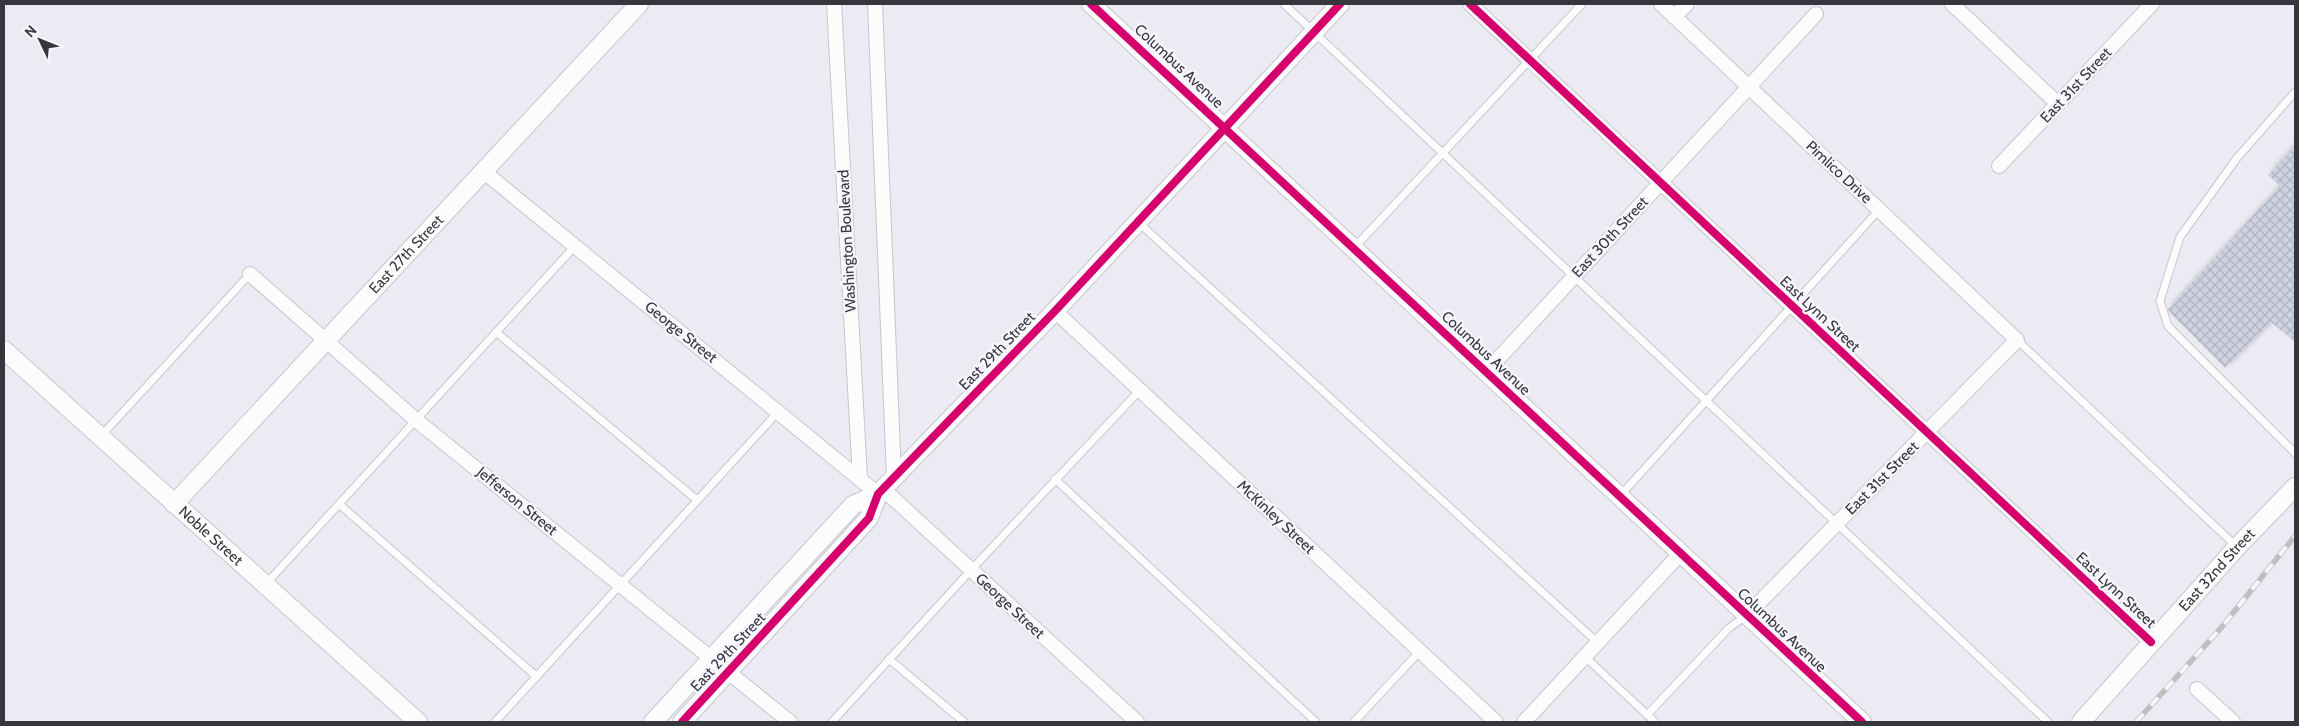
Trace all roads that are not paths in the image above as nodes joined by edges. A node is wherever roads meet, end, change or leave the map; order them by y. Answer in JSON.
{"nodes":[{"id":1,"x":639,"y":4,"type":"edge"},
{"id":2,"x":834,"y":4,"type":"edge"},
{"id":3,"x":875,"y":4,"type":"edge"},
{"id":4,"x":1091,"y":4,"type":"edge"},
{"id":5,"x":1284,"y":4,"type":"edge"},
{"id":6,"x":1340,"y":4,"type":"edge"},
{"id":7,"x":1470,"y":4,"type":"edge"},
{"id":8,"x":1582,"y":4,"type":"edge"},
{"id":9,"x":1661,"y":4,"type":"edge"},
{"id":10,"x":1687,"y":4,"type":"edge"},
{"id":11,"x":1952,"y":4,"type":"edge"},
{"id":12,"x":2152,"y":4,"type":"edge"},
{"id":13,"x":1816,"y":14,"type":"dead end"},
{"id":14,"x":1674,"y":17,"type":"junction"},
{"id":15,"x":1314,"y":31,"type":"junction"},
{"id":16,"x":1530,"y":59,"type":"junction"},
{"id":17,"x":1749,"y":88,"type":"junction"},
{"id":18,"x":2295,"y":92,"type":"edge"},
{"id":19,"x":2058,"y":104,"type":"junction"},
{"id":20,"x":1224,"y":127,"type":"junction"},
{"id":21,"x":1442,"y":153,"type":"junction"},
{"id":22,"x":1999,"y":166,"type":"dead end"},
{"id":23,"x":483,"y":171,"type":"junction"},
{"id":24,"x":1661,"y":182,"type":"junction"},
{"id":25,"x":1879,"y":210,"type":"junction"},
{"id":26,"x":1138,"y":222,"type":"junction"},
{"id":27,"x":575,"y":246,"type":"junction"},
{"id":28,"x":1354,"y":248,"type":"junction"},
{"id":29,"x":250,"y":274,"type":"joint"},
{"id":30,"x":1573,"y":278,"type":"junction"},
{"id":31,"x":1792,"y":307,"type":"junction"},
{"id":32,"x":1055,"y":311,"type":"junction"},
{"id":33,"x":496,"y":332,"type":"junction"},
{"id":34,"x":2017,"y":340,"type":"junction"},
{"id":35,"x":326,"y":341,"type":"junction"},
{"id":36,"x":4,"y":350,"type":"edge"},
{"id":37,"x":1486,"y":372,"type":"junction"},
{"id":38,"x":1140,"y":390,"type":"junction"},
{"id":39,"x":1705,"y":400,"type":"junction"},
{"id":40,"x":778,"y":412,"type":"junction"},
{"id":41,"x":416,"y":420,"type":"junction"},
{"id":42,"x":1927,"y":432,"type":"junction"},
{"id":43,"x":100,"y":437,"type":"junction"},
{"id":44,"x":2295,"y":454,"type":"edge"},
{"id":45,"x":860,"y":479,"type":"junction"},
{"id":46,"x":1055,"y":479,"type":"junction"},
{"id":47,"x":885,"y":487,"type":"junction"},
{"id":48,"x":2295,"y":487,"type":"edge"},
{"id":49,"x":1619,"y":497,"type":"junction"},
{"id":50,"x":697,"y":500,"type":"junction"},
{"id":51,"x":174,"y":504,"type":"junction"},
{"id":52,"x":339,"y":504,"type":"junction"},
{"id":53,"x":1837,"y":524,"type":"junction"},
{"id":54,"x":2238,"y":547,"type":"junction"},
{"id":55,"x":1680,"y":554,"type":"junction"},
{"id":56,"x":971,"y":570,"type":"junction"},
{"id":57,"x":621,"y":584,"type":"junction"},
{"id":58,"x":264,"y":585,"type":"junction"},
{"id":59,"x":1746,"y":616,"type":"junction"},
{"id":60,"x":1597,"y":642,"type":"junction"},
{"id":61,"x":2151,"y":642,"type":"junction"},
{"id":62,"x":1420,"y":651,"type":"junction"},
{"id":63,"x":1584,"y":656,"type":"junction"},
{"id":64,"x":711,"y":659,"type":"junction"},
{"id":65,"x":889,"y":659,"type":"junction"},
{"id":66,"x":728,"y":672,"type":"junction"},
{"id":67,"x":537,"y":676,"type":"junction"},
{"id":68,"x":2197,"y":688,"type":"dead end"},
{"id":69,"x":1647,"y":715,"type":"junction"},
{"id":70,"x":418,"y":722,"type":"edge"},
{"id":71,"x":496,"y":722,"type":"edge"},
{"id":72,"x":653,"y":722,"type":"edge"},
{"id":73,"x":682,"y":722,"type":"edge"},
{"id":74,"x":790,"y":722,"type":"edge"},
{"id":75,"x":832,"y":722,"type":"edge"},
{"id":76,"x":964,"y":722,"type":"edge"},
{"id":77,"x":1137,"y":722,"type":"edge"},
{"id":78,"x":1316,"y":722,"type":"edge"},
{"id":79,"x":1354,"y":722,"type":"edge"},
{"id":80,"x":1496,"y":722,"type":"edge"},
{"id":81,"x":1524,"y":722,"type":"edge"},
{"id":82,"x":1655,"y":722,"type":"edge"},
{"id":83,"x":1862,"y":722,"type":"edge"},
{"id":84,"x":2048,"y":722,"type":"edge"},
{"id":85,"x":2081,"y":722,"type":"edge"},
{"id":86,"x":2233,"y":722,"type":"edge"}],
"edges":[{"from":1,"to":23,"type":"street","name":"East 27th Street"},
{"from":2,"to":45,"type":"street","name":"Washington Boulevard"},
{"from":3,"to":47,"type":"street"},
{"from":4,"to":20,"type":"street","name":"Columbus Avenue"},
{"from":5,"to":15,"type":"lane"},
{"from":6,"to":15,"type":"street","name":"East 29th Street"},
{"from":7,"to":16,"type":"street","name":"East Lynn Street"},
{"from":8,"to":16,"type":"lane"},
{"from":9,"to":14,"type":"street","name":"Pimlico Drive"},
{"from":10,"to":14,"type":"street"},
{"from":11,"to":19,"type":"street"},
{"from":12,"to":19,"type":"street","name":"East 31st Street"},
{"from":13,"to":17,"type":"street","name":"East 30th Street"},
{"from":14,"to":17,"type":"street","name":"Pimlico Drive"},
{"from":15,"to":20,"type":"street","name":"East 29th Street"},
{"from":15,"to":21,"type":"lane"},
{"from":16,"to":21,"type":"lane"},
{"from":16,"to":24,"type":"street","name":"East Lynn Street"},
{"from":17,"to":24,"type":"street","name":"East 30th Street"},
{"from":17,"to":25,"type":"street","name":"Pimlico Drive"},
{"from":18,"to":44,"type":"lane"},
{"from":19,"to":22,"type":"street","name":"East 31st Street"},
{"from":20,"to":26,"type":"street","name":"East 29th Street"},
{"from":20,"to":28,"type":"street","name":"Columbus Avenue"},
{"from":21,"to":28,"type":"lane"},
{"from":21,"to":30,"type":"lane"},
{"from":23,"to":27,"type":"street","name":"George Street"},
{"from":23,"to":35,"type":"street","name":"East 27th Street"},
{"from":24,"to":30,"type":"street","name":"East 30th Street"},
{"from":24,"to":31,"type":"street","name":"East Lynn Street"},
{"from":25,"to":31,"type":"lane"},
{"from":25,"to":34,"type":"street","name":"Pimlico Drive"},
{"from":26,"to":32,"type":"street","name":"East 29th Street"},
{"from":26,"to":60,"type":"lane"},
{"from":27,"to":33,"type":"lane"},
{"from":27,"to":40,"type":"street","name":"George Street"},
{"from":28,"to":37,"type":"street","name":"Columbus Avenue"},
{"from":29,"to":35,"type":"street","name":"Jefferson Street"},
{"from":29,"to":43,"type":"lane"},
{"from":30,"to":37,"type":"street","name":"East 30th Street"},
{"from":30,"to":39,"type":"lane"},
{"from":31,"to":39,"type":"lane"},
{"from":31,"to":42,"type":"street","name":"East Lynn Street"},
{"from":32,"to":38,"type":"street","name":"McKinley Street"},
{"from":32,"to":47,"type":"street","name":"East 29th Street"},
{"from":33,"to":41,"type":"lane"},
{"from":33,"to":50,"type":"lane"},
{"from":34,"to":42,"type":"street","name":"East 31st Street"},
{"from":34,"to":54,"type":"lane"},
{"from":35,"to":41,"type":"street","name":"Jefferson Street"},
{"from":35,"to":51,"type":"street","name":"East 27th Street"},
{"from":36,"to":43,"type":"street","name":"Noble Street"},
{"from":37,"to":49,"type":"street","name":"Columbus Avenue"},
{"from":38,"to":46,"type":"lane"},
{"from":38,"to":62,"type":"street","name":"McKinley Street"},
{"from":39,"to":49,"type":"lane"},
{"from":39,"to":53,"type":"lane"},
{"from":40,"to":45,"type":"street","name":"George Street"},
{"from":40,"to":50,"type":"lane"},
{"from":41,"to":52,"type":"lane"},
{"from":41,"to":57,"type":"street","name":"Jefferson Street"},
{"from":42,"to":53,"type":"street","name":"East 31st Street"},
{"from":42,"to":61,"type":"street","name":"East Lynn Street"},
{"from":43,"to":51,"type":"street","name":"Noble Street"},
{"from":45,"to":47,"type":"street","name":"George Street"},
{"from":46,"to":56,"type":"lane"},
{"from":46,"to":78,"type":"lane"},
{"from":47,"to":56,"type":"street","name":"George Street"},
{"from":47,"to":64,"type":"street","name":"East 29th Street"},
{"from":47,"to":66,"type":"street","name":"East 29th Street"},
{"from":48,"to":54,"type":"street","name":"East 32nd Street"},
{"from":49,"to":55,"type":"street","name":"Columbus Avenue"},
{"from":50,"to":57,"type":"lane"},
{"from":51,"to":58,"type":"street","name":"Noble Street"},
{"from":52,"to":58,"type":"lane"},
{"from":52,"to":67,"type":"lane"},
{"from":53,"to":59,"type":"street","name":"East 31st Street"},
{"from":53,"to":84,"type":"lane"},
{"from":54,"to":61,"type":"street","name":"East 32nd Street"},
{"from":55,"to":59,"type":"street","name":"Columbus Avenue"},
{"from":55,"to":60,"type":"street"},
{"from":56,"to":65,"type":"lane"},
{"from":56,"to":77,"type":"street","name":"George Street"},
{"from":57,"to":64,"type":"street","name":"Jefferson Street"},
{"from":57,"to":67,"type":"lane"},
{"from":58,"to":70,"type":"street","name":"Noble Street"},
{"from":59,"to":69,"type":"lane"},
{"from":59,"to":83,"type":"street","name":"Columbus Avenue"},
{"from":60,"to":63,"type":"street"},
{"from":61,"to":85,"type":"street","name":"East 32nd Street"},
{"from":62,"to":79,"type":"lane"},
{"from":62,"to":80,"type":"street","name":"McKinley Street"},
{"from":63,"to":69,"type":"lane"},
{"from":63,"to":81,"type":"street"},
{"from":64,"to":66,"type":"street","name":"Jefferson Street"},
{"from":64,"to":72,"type":"street","name":"East 29th Street"},
{"from":65,"to":75,"type":"lane"},
{"from":65,"to":76,"type":"lane"},
{"from":66,"to":73,"type":"street","name":"East 29th Street"},
{"from":66,"to":74,"type":"street","name":"Jefferson Street"},
{"from":67,"to":71,"type":"lane"},
{"from":68,"to":86,"type":"street"},
{"from":69,"to":82,"type":"lane"}]}
